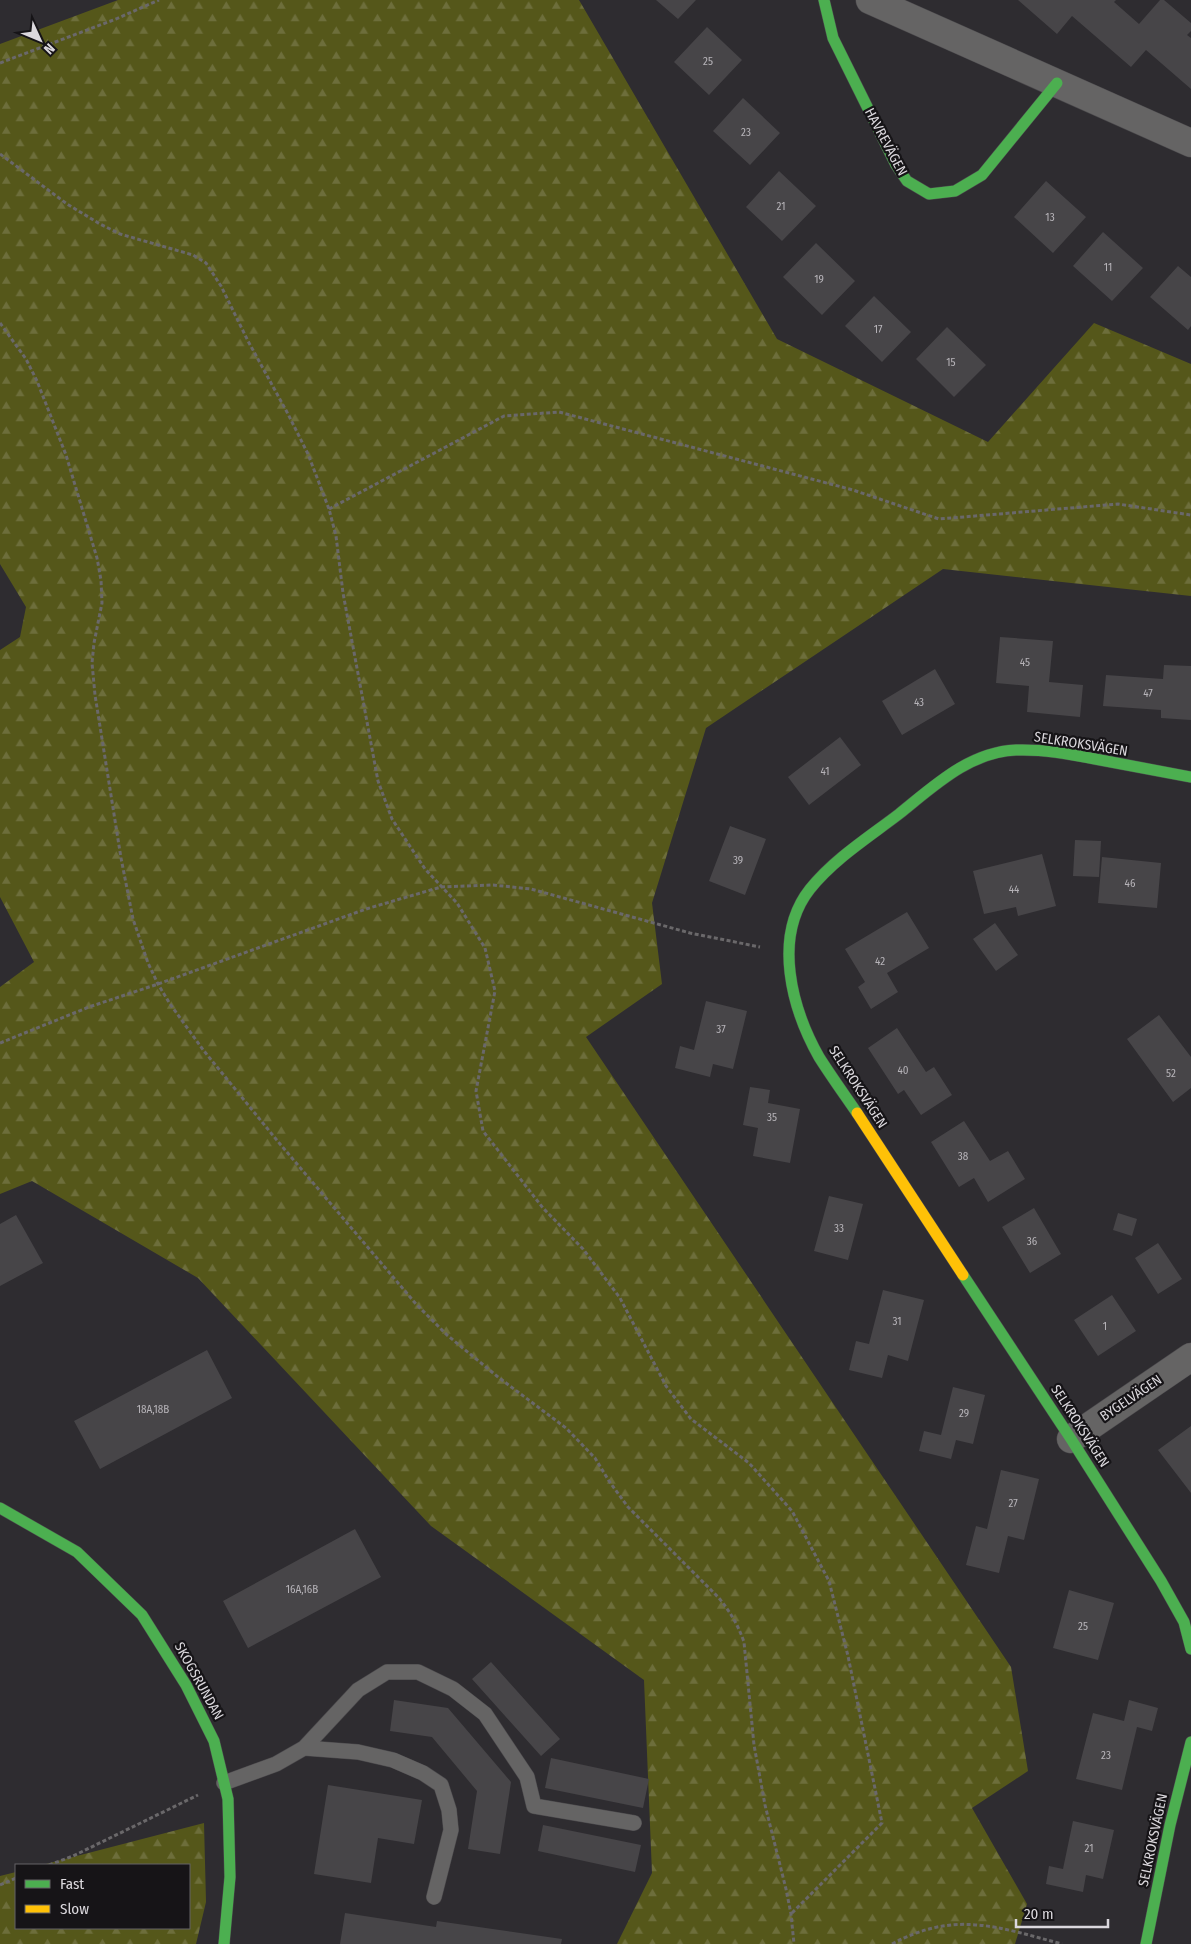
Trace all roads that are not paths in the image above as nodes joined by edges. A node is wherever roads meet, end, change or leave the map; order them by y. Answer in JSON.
{"nodes":[{"id":1,"x":824,"y":0,"type":"edge"},
{"id":2,"x":870,"y":0,"type":"edge"},
{"id":3,"x":1057,"y":84,"type":"junction"},
{"id":4,"x":1191,"y":143,"type":"edge"},
{"id":5,"x":1191,"y":777,"type":"edge"},
{"id":6,"x":1191,"y":1357,"type":"edge"},
{"id":7,"x":1071,"y":1439,"type":"junction"},
{"id":8,"x":0,"y":1508,"type":"edge"},
{"id":9,"x":1191,"y":1649,"type":"edge"},
{"id":10,"x":1191,"y":1742,"type":"edge"},
{"id":11,"x":304,"y":1748,"type":"junction"},
{"id":12,"x":224,"y":1783,"type":"junction"},
{"id":13,"x":634,"y":1823,"type":"dead end"},
{"id":14,"x":434,"y":1897,"type":"dead end"},
{"id":15,"x":224,"y":1944,"type":"edge"},
{"id":16,"x":1146,"y":1944,"type":"edge"}],
"edges":[{"from":1,"to":3,"type":"street","name":"HAVREVÄGEN"},
{"from":2,"to":3,"type":"street"},
{"from":3,"to":4,"type":"street"},
{"from":5,"to":7,"type":"street","name":"SELKROKSVÄGEN"},
{"from":6,"to":7,"type":"street","name":"BYGELVÄGEN"},
{"from":7,"to":9,"type":"street","name":"SELKROKSVÄGEN"},
{"from":8,"to":12,"type":"street","name":"SKOGSRUNDAN"},
{"from":10,"to":16,"type":"street","name":"SELKROKSVÄGEN"},
{"from":11,"to":12,"type":"lane"},
{"from":11,"to":13,"type":"lane"},
{"from":11,"to":14,"type":"lane"},
{"from":12,"to":15,"type":"street","name":"SKOGSRUNDAN"}]}
